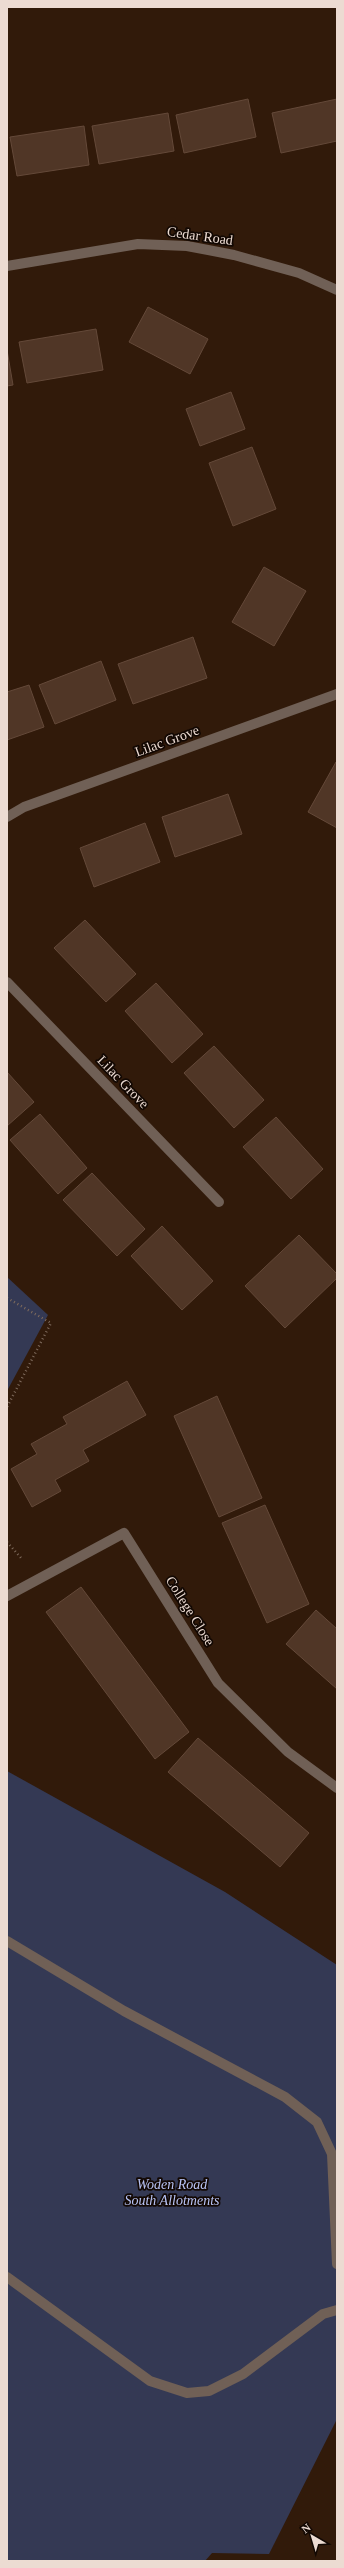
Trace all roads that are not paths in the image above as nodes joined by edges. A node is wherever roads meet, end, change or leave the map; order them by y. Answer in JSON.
{"nodes":[{"id":1,"x":7,"y":266,"type":"edge"},
{"id":2,"x":337,"y":290,"type":"edge"},
{"id":3,"x":337,"y":694,"type":"edge"},
{"id":4,"x":7,"y":817,"type":"edge"},
{"id":5,"x":7,"y":982,"type":"edge"},
{"id":6,"x":219,"y":1202,"type":"dead end"},
{"id":7,"x":7,"y":1596,"type":"edge"},
{"id":8,"x":337,"y":1788,"type":"edge"},
{"id":9,"x":7,"y":1941,"type":"edge"},
{"id":10,"x":337,"y":2264,"type":"edge"},
{"id":11,"x":7,"y":2277,"type":"edge"},
{"id":12,"x":337,"y":2310,"type":"edge"}],
"edges":[{"from":1,"to":2,"type":"street","name":"Cedar Road"},
{"from":3,"to":4,"type":"street","name":"Lilac Grove"},
{"from":5,"to":6,"type":"street","name":"Lilac Grove"},
{"from":7,"to":8,"type":"street","name":"College Close"},
{"from":9,"to":10,"type":"street"},
{"from":11,"to":12,"type":"street"}]}
